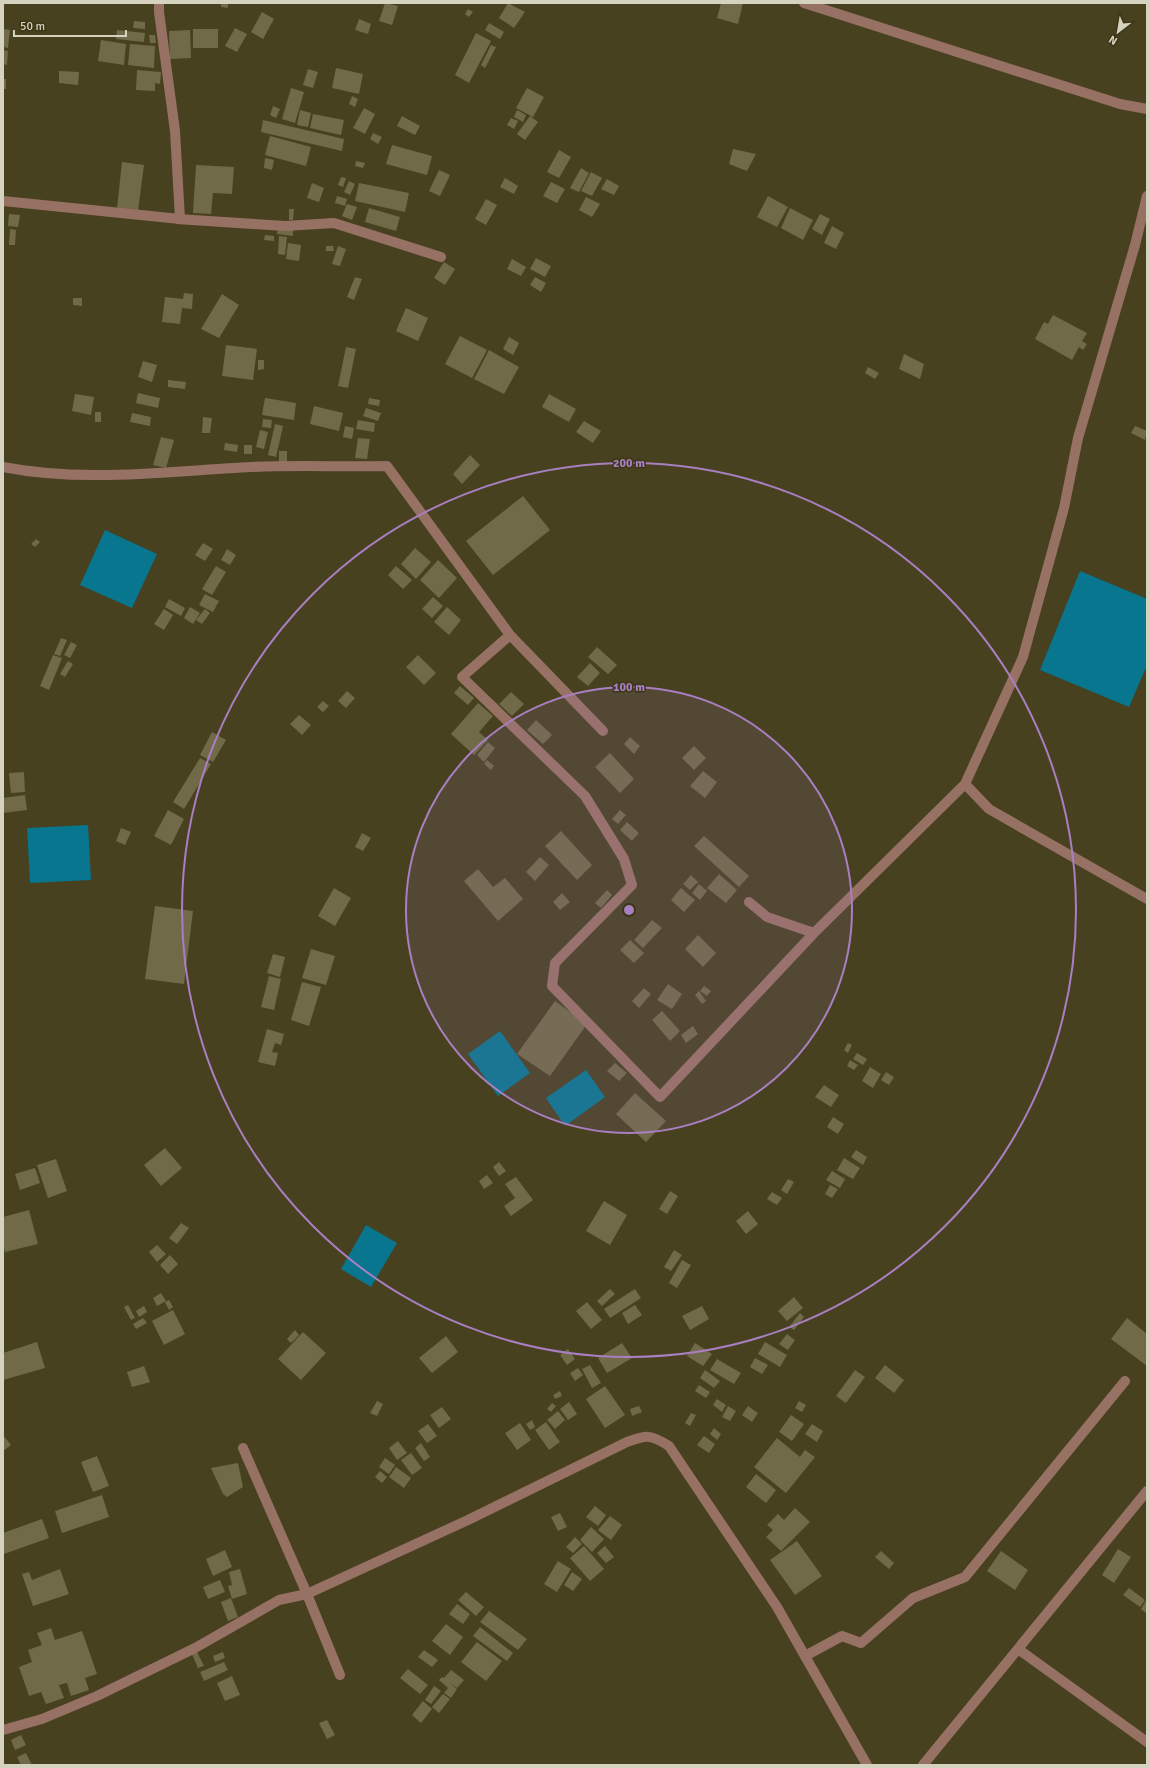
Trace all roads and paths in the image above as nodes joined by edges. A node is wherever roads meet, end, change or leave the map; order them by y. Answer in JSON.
{"nodes":[{"id":1,"x":159,"y":3,"type":"edge"},
{"id":2,"x":804,"y":3,"type":"edge"},
{"id":3,"x":1147,"y":109,"type":"edge"},
{"id":4,"x":1147,"y":196,"type":"edge"},
{"id":5,"x":3,"y":201,"type":"edge"},
{"id":6,"x":177,"y":219,"type":"junction"},
{"id":7,"x":441,"y":258,"type":"dead end"},
{"id":8,"x":3,"y":467,"type":"edge"},
{"id":9,"x":510,"y":635,"type":"junction"},
{"id":10,"x":603,"y":731,"type":"dead end"},
{"id":11,"x":965,"y":784,"type":"junction"},
{"id":12,"x":1147,"y":899,"type":"edge"},
{"id":13,"x":749,"y":902,"type":"dead end"},
{"id":14,"x":814,"y":933,"type":"junction"},
{"id":15,"x":1125,"y":1382,"type":"dead end"},
{"id":16,"x":243,"y":1448,"type":"dead end"},
{"id":17,"x":1147,"y":1491,"type":"edge"},
{"id":18,"x":306,"y":1594,"type":"junction"},
{"id":19,"x":1018,"y":1649,"type":"junction"},
{"id":20,"x":805,"y":1656,"type":"junction"},
{"id":21,"x":340,"y":1675,"type":"dead end"},
{"id":22,"x":3,"y":1730,"type":"edge"},
{"id":23,"x":1147,"y":1742,"type":"edge"},
{"id":24,"x":867,"y":1765,"type":"edge"},
{"id":25,"x":923,"y":1765,"type":"edge"}],
"edges":[{"from":1,"to":6,"type":"street"},
{"from":2,"to":3,"type":"street"},
{"from":4,"to":11,"type":"street"},
{"from":5,"to":6,"type":"street"},
{"from":6,"to":7,"type":"street"},
{"from":8,"to":9,"type":"street"},
{"from":9,"to":10,"type":"street"},
{"from":9,"to":14,"type":"street"},
{"from":11,"to":12,"type":"street"},
{"from":11,"to":14,"type":"street"},
{"from":13,"to":14,"type":"street"},
{"from":15,"to":20,"type":"street"},
{"from":16,"to":18,"type":"street"},
{"from":17,"to":19,"type":"street"},
{"from":18,"to":20,"type":"street"},
{"from":18,"to":21,"type":"street"},
{"from":18,"to":22,"type":"street"},
{"from":19,"to":23,"type":"street"},
{"from":19,"to":25,"type":"street"},
{"from":20,"to":24,"type":"street"}]}
